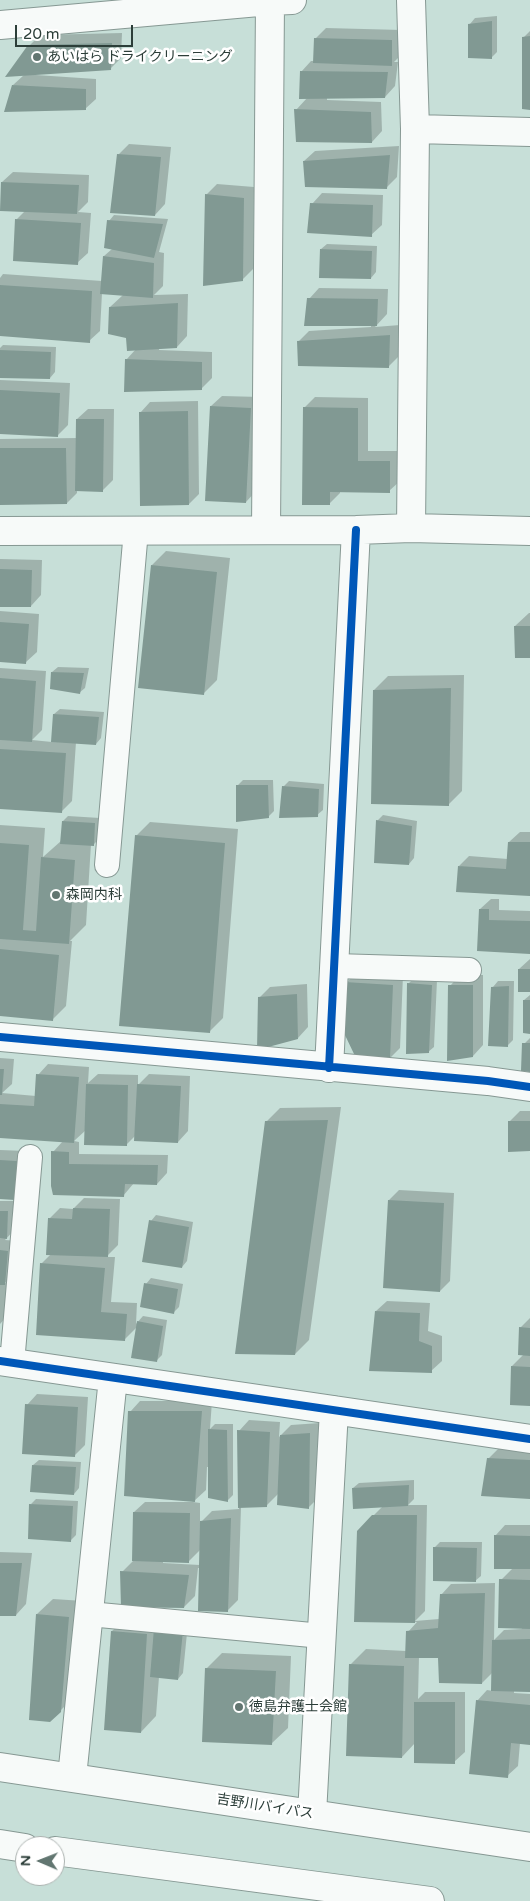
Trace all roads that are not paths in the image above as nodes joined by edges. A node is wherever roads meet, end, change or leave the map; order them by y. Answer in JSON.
{"nodes":[{"id":1,"x":270,"y":0,"type":"edge"},
{"id":2,"x":292,"y":0,"type":"edge"},
{"id":3,"x":411,"y":0,"type":"edge"},
{"id":4,"x":0,"y":25,"type":"edge"},
{"id":5,"x":415,"y":129,"type":"junction"},
{"id":6,"x":530,"y":132,"type":"edge"},
{"id":7,"x":410,"y":528,"type":"junction"},
{"id":8,"x":136,"y":530,"type":"junction"},
{"id":9,"x":266,"y":530,"type":"junction"},
{"id":10,"x":356,"y":530,"type":"junction"},
{"id":11,"x":0,"y":531,"type":"edge"},
{"id":12,"x":530,"y":531,"type":"edge"},
{"id":13,"x":107,"y":865,"type":"dead end"},
{"id":14,"x":335,"y":966,"type":"junction"},
{"id":15,"x":470,"y":970,"type":"dead end"},
{"id":16,"x":0,"y":1037,"type":"edge"},
{"id":17,"x":329,"y":1068,"type":"junction"},
{"id":18,"x":530,"y":1087,"type":"edge"},
{"id":19,"x":30,"y":1157,"type":"dead end"},
{"id":20,"x":6,"y":1362,"type":"edge"},
{"id":21,"x":113,"y":1378,"type":"junction"},
{"id":22,"x":334,"y":1410,"type":"junction"},
{"id":23,"x":530,"y":1439,"type":"edge"},
{"id":24,"x":89,"y":1614,"type":"junction"},
{"id":25,"x":322,"y":1636,"type":"junction"},
{"id":26,"x":0,"y":1768,"type":"edge"},
{"id":27,"x":72,"y":1777,"type":"junction"},
{"id":28,"x":312,"y":1814,"type":"junction"},
{"id":29,"x":0,"y":1844,"type":"edge"},
{"id":30,"x":15,"y":1846,"type":"edge"},
{"id":31,"x":530,"y":1847,"type":"edge"},
{"id":32,"x":65,"y":1852,"type":"edge"},
{"id":33,"x":430,"y":1901,"type":"edge"}],
"edges":[{"from":1,"to":2,"type":"main road"},
{"from":1,"to":4,"type":"main road"},
{"from":1,"to":9,"type":"main road"},
{"from":3,"to":5,"type":"main road"},
{"from":5,"to":6,"type":"main road"},
{"from":5,"to":7,"type":"main road"},
{"from":7,"to":10,"type":"main road"},
{"from":7,"to":12,"type":"main road"},
{"from":8,"to":9,"type":"main road"},
{"from":8,"to":11,"type":"main road"},
{"from":8,"to":13,"type":"lane"},
{"from":9,"to":10,"type":"main road"},
{"from":10,"to":14,"type":"main road"},
{"from":14,"to":15,"type":"lane"},
{"from":14,"to":17,"type":"main road"},
{"from":16,"to":17,"type":"main road"},
{"from":17,"to":18,"type":"main road"},
{"from":19,"to":20,"type":"lane"},
{"from":20,"to":21,"type":"main road"},
{"from":21,"to":22,"type":"main road"},
{"from":21,"to":24,"type":"main road"},
{"from":22,"to":23,"type":"main road"},
{"from":22,"to":25,"type":"main road"},
{"from":24,"to":25,"type":"lane"},
{"from":24,"to":27,"type":"main road"},
{"from":25,"to":28,"type":"main road"},
{"from":26,"to":27,"type":"main road","name":"吉野川バイパス"},
{"from":27,"to":28,"type":"main road","name":"吉野川バイパス"},
{"from":28,"to":31,"type":"main road","name":"吉野川バイパス"},
{"from":29,"to":30,"type":"main road"},
{"from":32,"to":33,"type":"main road"}]}
